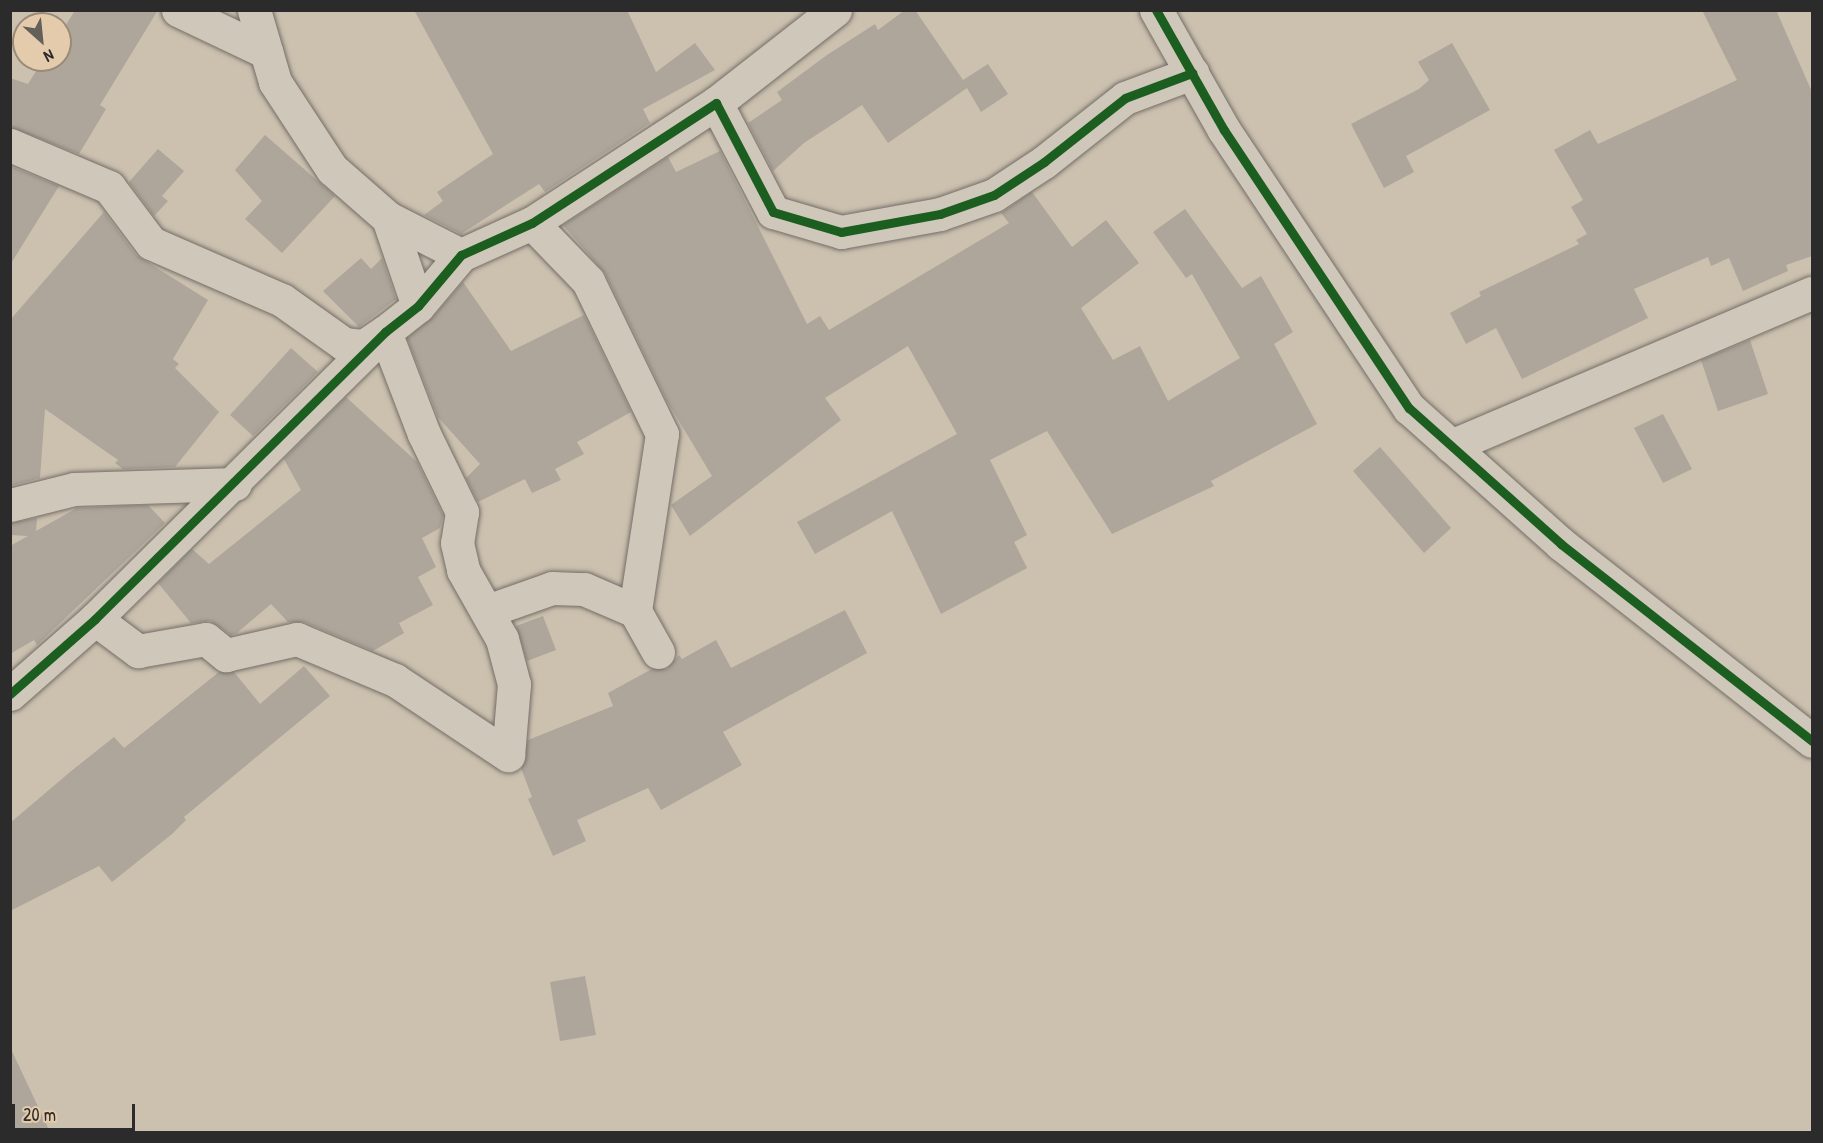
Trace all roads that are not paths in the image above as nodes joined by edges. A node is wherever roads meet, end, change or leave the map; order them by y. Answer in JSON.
{"nodes":[{"id":1,"x":178,"y":10,"type":"edge"},
{"id":2,"x":254,"y":10,"type":"edge"},
{"id":3,"x":835,"y":10,"type":"edge"},
{"id":4,"x":1156,"y":10,"type":"edge"},
{"id":5,"x":266,"y":52,"type":"junction"},
{"id":6,"x":1192,"y":74,"type":"junction"},
{"id":7,"x":716,"y":103,"type":"junction"},
{"id":8,"x":10,"y":145,"type":"edge"},
{"id":9,"x":388,"y":218,"type":"junction"},
{"id":10,"x":532,"y":223,"type":"junction"},
{"id":11,"x":461,"y":255,"type":"junction"},
{"id":12,"x":1812,"y":292,"type":"edge"},
{"id":13,"x":418,"y":306,"type":"junction"},
{"id":14,"x":385,"y":333,"type":"junction"},
{"id":15,"x":1451,"y":446,"type":"junction"},
{"id":16,"x":235,"y":484,"type":"junction"},
{"id":17,"x":10,"y":505,"type":"edge"},
{"id":18,"x":487,"y":611,"type":"junction"},
{"id":19,"x":635,"y":611,"type":"junction"},
{"id":20,"x":95,"y":620,"type":"junction"},
{"id":21,"x":658,"y":652,"type":"dead end"},
{"id":22,"x":10,"y":694,"type":"edge"},
{"id":23,"x":1812,"y":741,"type":"edge"}],
"edges":[{"from":1,"to":5,"type":"street"},
{"from":2,"to":5,"type":"street"},
{"from":3,"to":7,"type":"street"},
{"from":4,"to":6,"type":"street"},
{"from":5,"to":9,"type":"street"},
{"from":6,"to":7,"type":"street"},
{"from":6,"to":15,"type":"street"},
{"from":7,"to":10,"type":"street"},
{"from":8,"to":14,"type":"street"},
{"from":9,"to":11,"type":"street"},
{"from":9,"to":13,"type":"street"},
{"from":10,"to":11,"type":"street"},
{"from":10,"to":19,"type":"street"},
{"from":11,"to":13,"type":"street"},
{"from":12,"to":15,"type":"street"},
{"from":13,"to":14,"type":"street"},
{"from":14,"to":16,"type":"street"},
{"from":14,"to":18,"type":"street"},
{"from":15,"to":23,"type":"street"},
{"from":16,"to":17,"type":"street"},
{"from":16,"to":20,"type":"street"},
{"from":18,"to":19,"type":"street"},
{"from":18,"to":20,"type":"street"},
{"from":19,"to":21,"type":"street"},
{"from":20,"to":22,"type":"street"}]}
